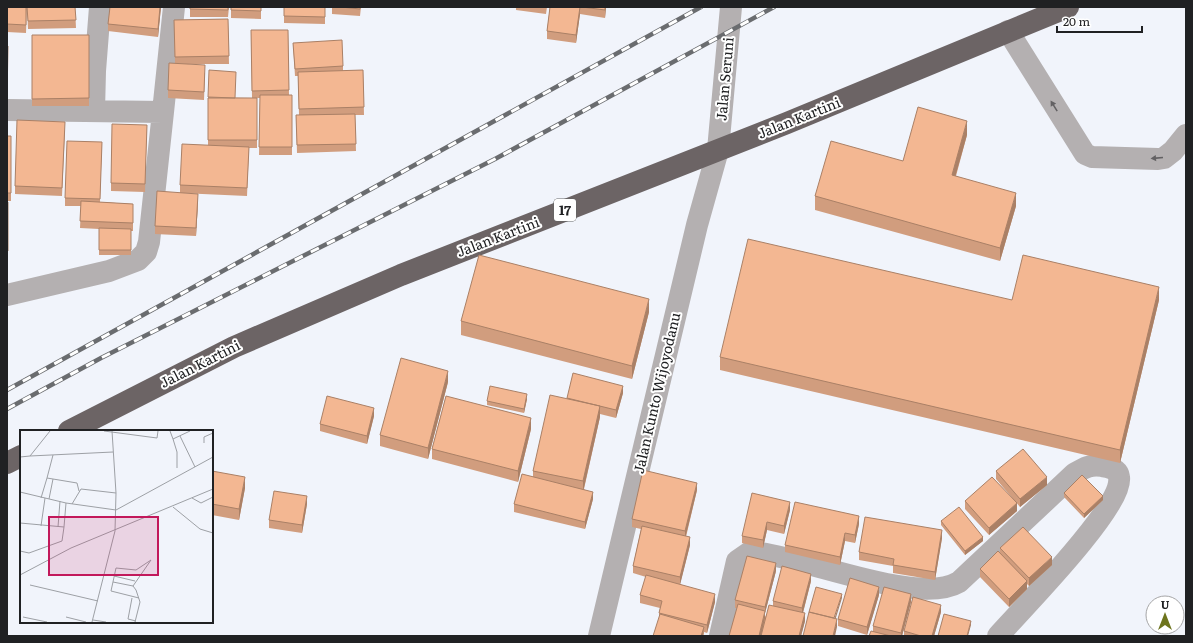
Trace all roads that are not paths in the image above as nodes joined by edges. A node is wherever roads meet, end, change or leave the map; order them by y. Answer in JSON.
{"nodes":[{"id":1,"x":100,"y":7,"type":"edge"},
{"id":2,"x":174,"y":7,"type":"edge"},
{"id":3,"x":731,"y":7,"type":"edge"},
{"id":4,"x":1068,"y":7,"type":"edge"},
{"id":5,"x":1008,"y":31,"type":"junction"},
{"id":6,"x":7,"y":110,"type":"edge"},
{"id":7,"x":94,"y":111,"type":"junction"},
{"id":8,"x":163,"y":112,"type":"junction"},
{"id":9,"x":1186,"y":135,"type":"edge"},
{"id":10,"x":718,"y":150,"type":"junction"},
{"id":11,"x":7,"y":295,"type":"edge"},
{"id":12,"x":71,"y":430,"type":"edge"},
{"id":13,"x":20,"y":456,"type":"edge"},
{"id":14,"x":7,"y":463,"type":"edge"},
{"id":15,"x":600,"y":636,"type":"edge"},
{"id":16,"x":720,"y":636,"type":"edge"},
{"id":17,"x":998,"y":636,"type":"edge"}],
"edges":[{"from":1,"to":7,"type":"street"},
{"from":2,"to":8,"type":"street"},
{"from":3,"to":10,"type":"street","name":"Jalan Seruni"},
{"from":4,"to":5,"type":"highway","name":"Jalan Kartini","number":"17"},
{"from":9,"to":5,"type":"street","one_way":true},
{"from":5,"to":10,"type":"highway","name":"Jalan Kartini","number":"17"},
{"from":6,"to":7,"type":"street"},
{"from":7,"to":8,"type":"street"},
{"from":8,"to":11,"type":"street"},
{"from":10,"to":12,"type":"highway","name":"Jalan Kartini","number":"17"},
{"from":10,"to":15,"type":"street","name":"Jalan Kunto Wijoyodanu"},
{"from":13,"to":14,"type":"highway"},
{"from":16,"to":17,"type":"street"}]}
